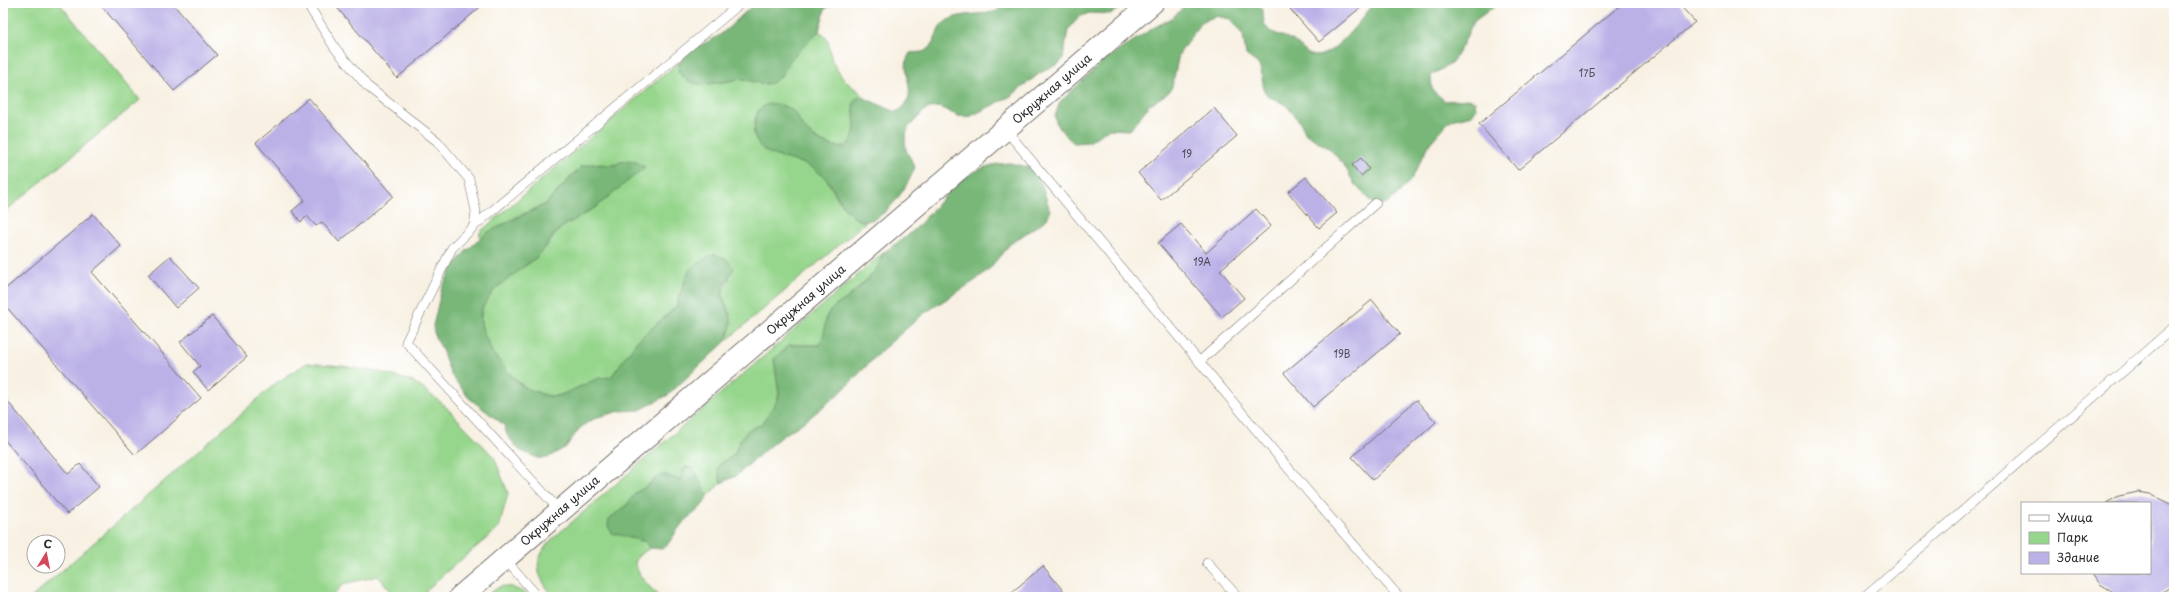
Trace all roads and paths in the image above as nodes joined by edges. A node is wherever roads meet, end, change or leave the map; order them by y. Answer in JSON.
{"nodes":[{"id":1,"x":307,"y":3,"type":"edge"},
{"id":2,"x":741,"y":3,"type":"edge"},
{"id":3,"x":1152,"y":3,"type":"edge"},
{"id":4,"x":1006,"y":128,"type":"junction"},
{"id":5,"x":1376,"y":203,"type":"dead end"},
{"id":6,"x":474,"y":226,"type":"junction"},
{"id":7,"x":2174,"y":327,"type":"edge"},
{"id":8,"x":1199,"y":362,"type":"junction"},
{"id":9,"x":560,"y":511,"type":"junction"},
{"id":10,"x":505,"y":558,"type":"junction"},
{"id":11,"x":1207,"y":563,"type":"dead end"},
{"id":12,"x":460,"y":597,"type":"edge"},
{"id":13,"x":538,"y":597,"type":"edge"},
{"id":14,"x":1238,"y":597,"type":"edge"},
{"id":15,"x":1399,"y":597,"type":"edge"},
{"id":16,"x":1864,"y":597,"type":"edge"}],
"edges":[{"from":1,"to":6,"type":"lane"},
{"from":2,"to":6,"type":"lane"},
{"from":3,"to":4,"type":"main road","name":"Окружная улица"},
{"from":4,"to":8,"type":"lane"},
{"from":4,"to":9,"type":"main road","name":"Окружная улица"},
{"from":5,"to":8,"type":"lane"},
{"from":6,"to":9,"type":"lane"},
{"from":7,"to":16,"type":"lane"},
{"from":8,"to":15,"type":"lane"},
{"from":9,"to":10,"type":"main road","name":"Окружная улица"},
{"from":10,"to":12,"type":"main road","name":"Окружная улица"},
{"from":10,"to":13,"type":"lane"},
{"from":11,"to":14,"type":"lane"}]}
